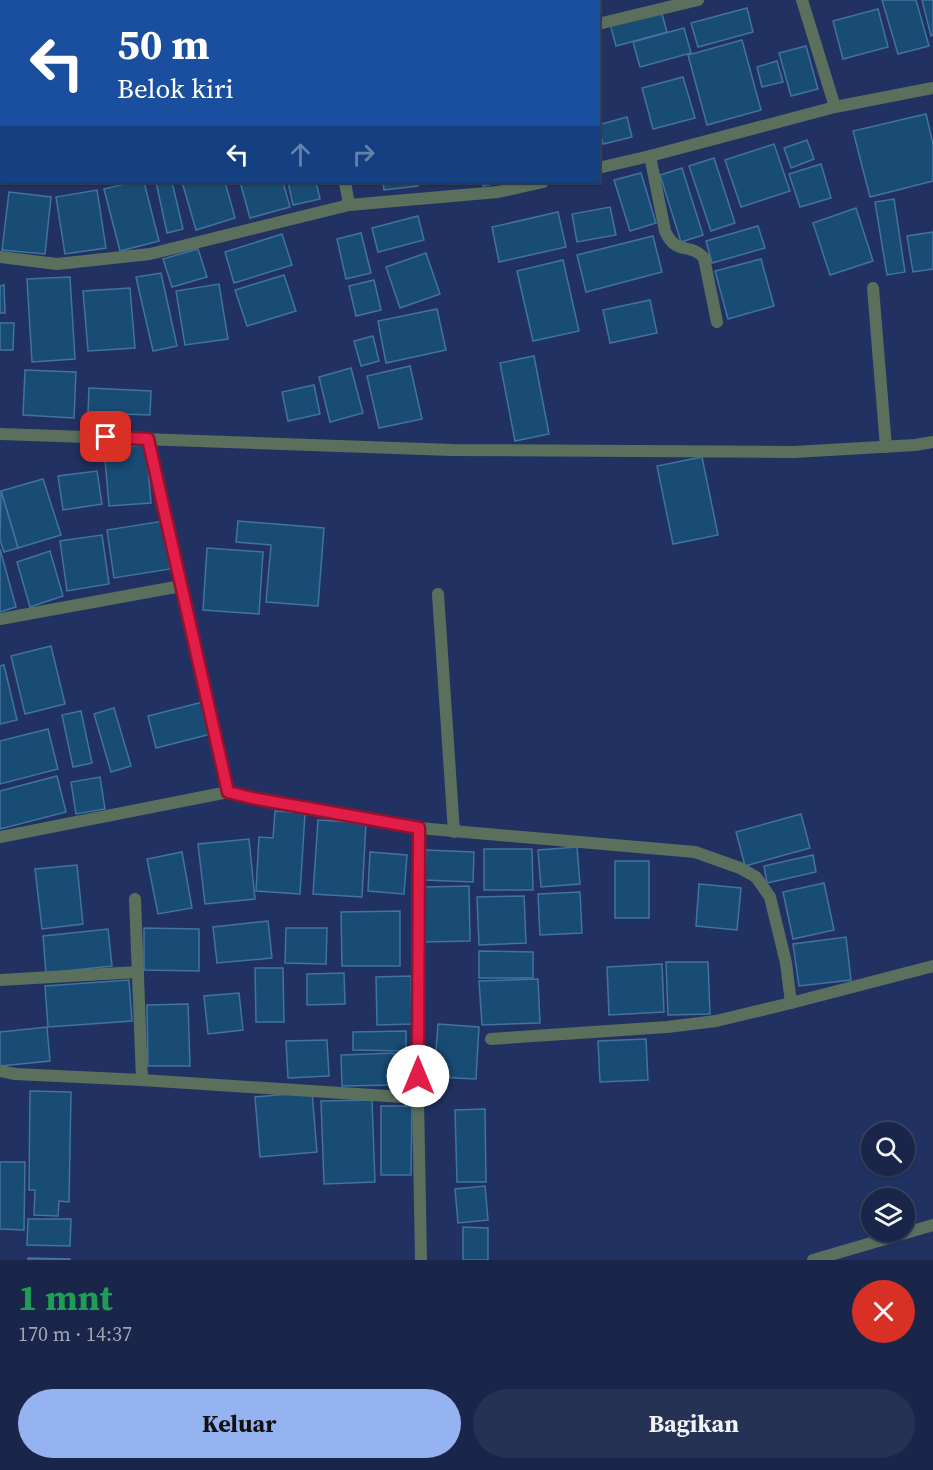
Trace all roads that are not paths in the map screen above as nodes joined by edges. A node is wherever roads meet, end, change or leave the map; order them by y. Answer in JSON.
{"nodes":[{"id":1,"x":698,"y":0,"type":"edge"},
{"id":2,"x":802,"y":0,"type":"edge"},
{"id":3,"x":600,"y":24,"type":"edge"},
{"id":4,"x":933,"y":88,"type":"edge"},
{"id":5,"x":835,"y":107,"type":"junction"},
{"id":6,"x":650,"y":156,"type":"junction"},
{"id":7,"x":600,"y":168,"type":"edge"},
{"id":8,"x":345,"y":183,"type":"edge"},
{"id":9,"x":538,"y":183,"type":"edge"},
{"id":10,"x":349,"y":205,"type":"junction"},
{"id":11,"x":0,"y":257,"type":"edge"},
{"id":12,"x":873,"y":288,"type":"dead end"},
{"id":13,"x":717,"y":322,"type":"dead end"},
{"id":14,"x":0,"y":434,"type":"edge"},
{"id":15,"x":148,"y":439,"type":"junction"},
{"id":16,"x":933,"y":442,"type":"edge"},
{"id":17,"x":886,"y":447,"type":"junction"},
{"id":18,"x":181,"y":586,"type":"junction"},
{"id":19,"x":438,"y":594,"type":"dead end"},
{"id":20,"x":0,"y":619,"type":"edge"},
{"id":21,"x":228,"y":792,"type":"junction"},
{"id":22,"x":419,"y":828,"type":"junction"},
{"id":23,"x":454,"y":832,"type":"junction"},
{"id":24,"x":0,"y":837,"type":"edge"},
{"id":25,"x":135,"y":899,"type":"dead end"},
{"id":26,"x":933,"y":966,"type":"edge"},
{"id":27,"x":138,"y":972,"type":"junction"},
{"id":28,"x":0,"y":980,"type":"edge"},
{"id":29,"x":791,"y":1003,"type":"junction"},
{"id":30,"x":491,"y":1040,"type":"dead end"},
{"id":31,"x":0,"y":1071,"type":"edge"},
{"id":32,"x":142,"y":1080,"type":"junction"},
{"id":33,"x":418,"y":1098,"type":"junction"},
{"id":34,"x":933,"y":1225,"type":"edge"},
{"id":35,"x":421,"y":1260,"type":"edge"},
{"id":36,"x":813,"y":1260,"type":"edge"}],
"edges":[{"from":1,"to":3,"type":"street"},
{"from":2,"to":5,"type":"street"},
{"from":4,"to":5,"type":"street"},
{"from":5,"to":6,"type":"street"},
{"from":6,"to":7,"type":"street"},
{"from":6,"to":13,"type":"street"},
{"from":8,"to":10,"type":"street"},
{"from":9,"to":10,"type":"street"},
{"from":10,"to":11,"type":"street"},
{"from":12,"to":17,"type":"street"},
{"from":14,"to":15,"type":"street"},
{"from":15,"to":17,"type":"street"},
{"from":15,"to":18,"type":"street"},
{"from":16,"to":17,"type":"street"},
{"from":18,"to":20,"type":"street"},
{"from":18,"to":21,"type":"street"},
{"from":19,"to":23,"type":"street"},
{"from":21,"to":22,"type":"street"},
{"from":21,"to":24,"type":"street"},
{"from":22,"to":23,"type":"street"},
{"from":22,"to":33,"type":"street"},
{"from":23,"to":29,"type":"street"},
{"from":25,"to":27,"type":"street"},
{"from":26,"to":29,"type":"street"},
{"from":27,"to":28,"type":"street"},
{"from":27,"to":32,"type":"street"},
{"from":29,"to":30,"type":"street"},
{"from":31,"to":32,"type":"street"},
{"from":32,"to":33,"type":"street"},
{"from":33,"to":35,"type":"street"},
{"from":34,"to":36,"type":"street"}]}
